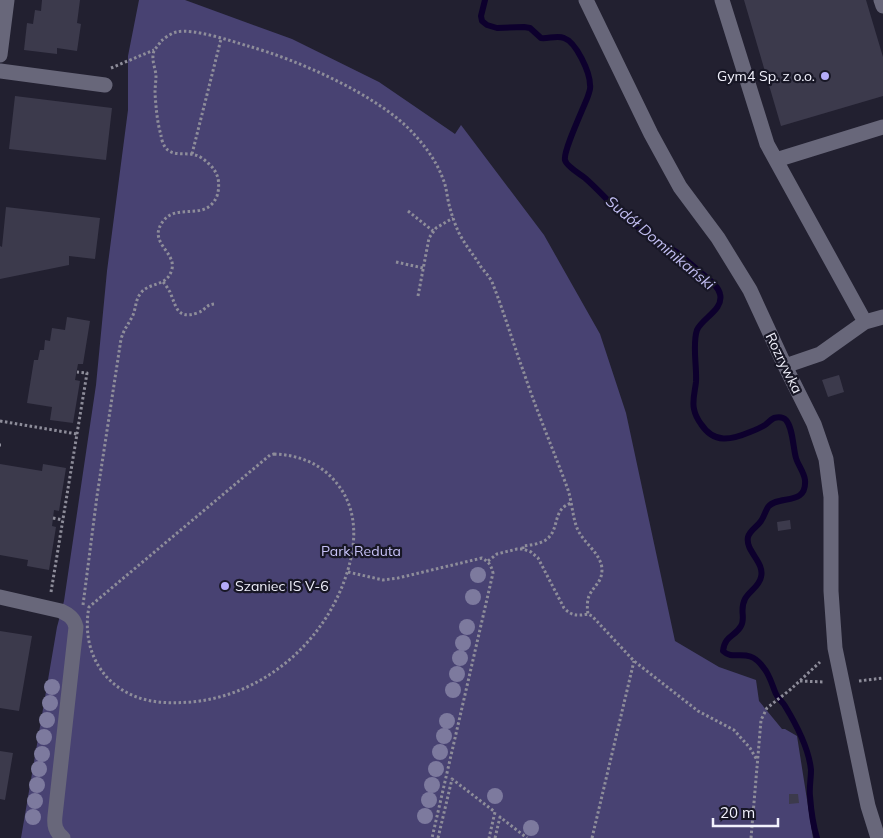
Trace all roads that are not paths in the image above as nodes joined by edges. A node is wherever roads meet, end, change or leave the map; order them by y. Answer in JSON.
{"nodes":[{"id":1,"x":7,"y":0,"type":"edge"},
{"id":2,"x":586,"y":0,"type":"edge"},
{"id":3,"x":722,"y":0,"type":"edge"},
{"id":4,"x":881,"y":0,"type":"edge"},
{"id":5,"x":883,"y":6,"type":"edge"},
{"id":6,"x":0,"y":55,"type":"edge"},
{"id":7,"x":0,"y":71,"type":"edge"},
{"id":8,"x":104,"y":78,"type":"road end"},
{"id":9,"x":883,"y":127,"type":"edge"},
{"id":10,"x":776,"y":160,"type":"junction"},
{"id":11,"x":883,"y":317,"type":"edge"},
{"id":12,"x":865,"y":322,"type":"junction"},
{"id":13,"x":785,"y":366,"type":"junction"},
{"id":14,"x":0,"y":597,"type":"edge"},
{"id":15,"x":62,"y":838,"type":"edge"},
{"id":16,"x":878,"y":838,"type":"edge"}],
"edges":[{"from":1,"to":6,"type":"street"},
{"from":2,"to":13,"type":"street","name":"Rozrywka"},
{"from":3,"to":10,"type":"street"},
{"from":4,"to":5,"type":"street"},
{"from":7,"to":8,"type":"street"},
{"from":9,"to":10,"type":"street"},
{"from":10,"to":12,"type":"street"},
{"from":11,"to":12,"type":"street"},
{"from":12,"to":13,"type":"street"},
{"from":13,"to":16,"type":"street","name":"Rozrywka"},
{"from":14,"to":15,"type":"street"}]}
